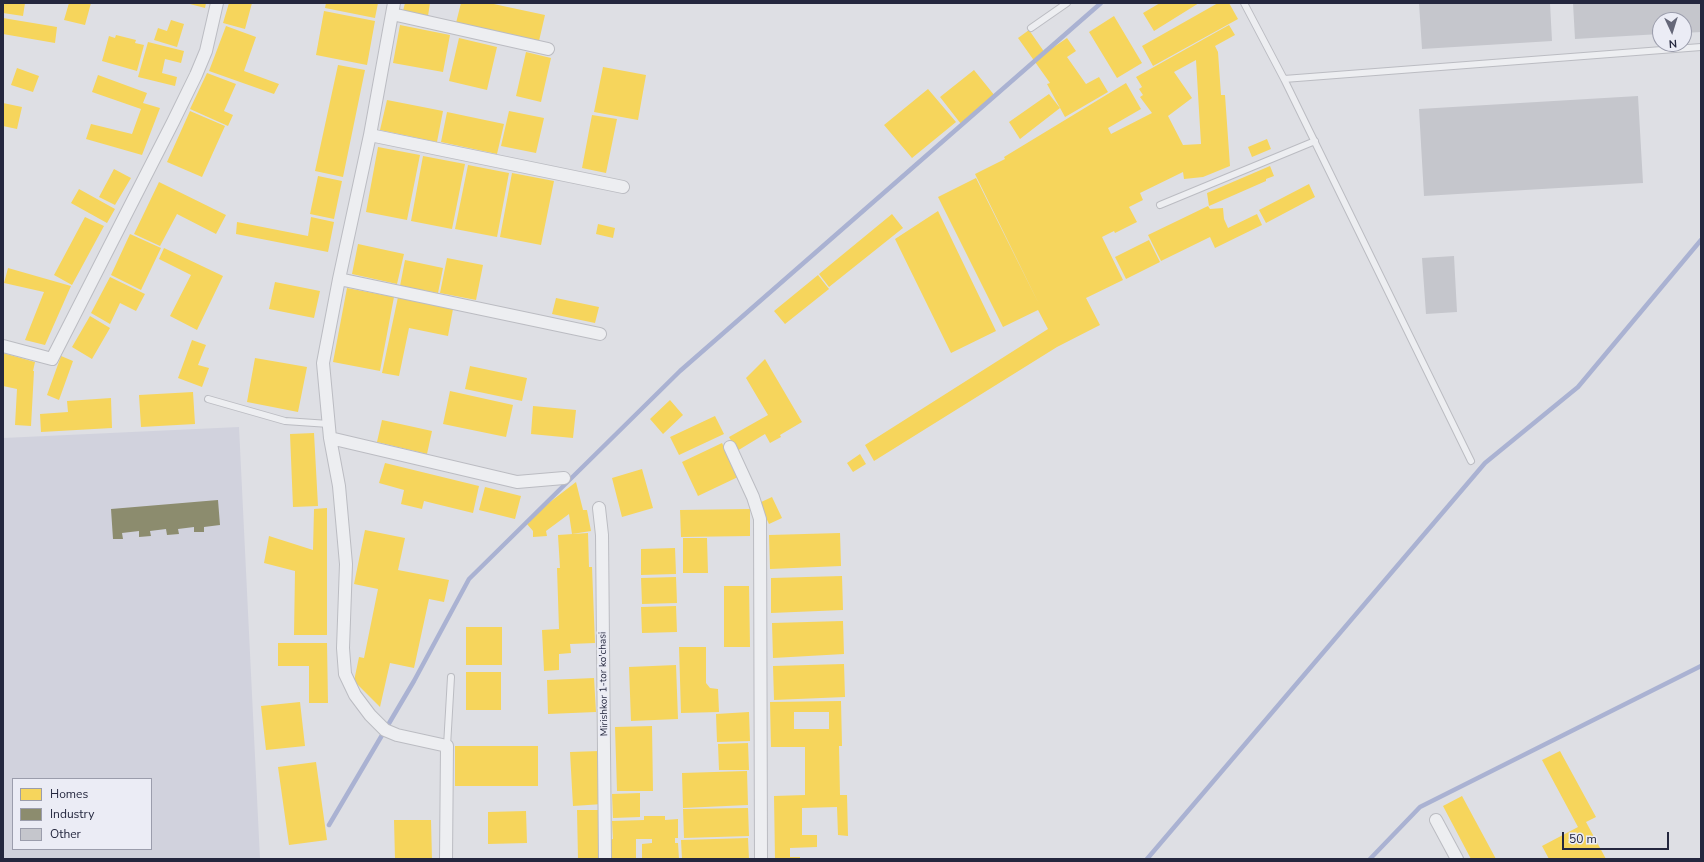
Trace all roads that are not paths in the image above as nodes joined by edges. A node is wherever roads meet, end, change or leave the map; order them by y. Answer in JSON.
{"nodes":[{"id":1,"x":217,"y":3,"type":"edge"},
{"id":2,"x":1067,"y":3,"type":"edge"},
{"id":3,"x":1244,"y":3,"type":"edge"},
{"id":4,"x":393,"y":8,"type":"edge"},
{"id":5,"x":1031,"y":28,"type":"dead end"},
{"id":6,"x":1701,"y":47,"type":"edge"},
{"id":7,"x":548,"y":49,"type":"dead end"},
{"id":8,"x":1284,"y":78,"type":"junction"},
{"id":9,"x":370,"y":135,"type":"junction"},
{"id":10,"x":1315,"y":141,"type":"junction"},
{"id":11,"x":623,"y":187,"type":"dead end"},
{"id":12,"x":1160,"y":205,"type":"dead end"},
{"id":13,"x":339,"y":279,"type":"junction"},
{"id":14,"x":600,"y":334,"type":"dead end"},
{"id":15,"x":3,"y":346,"type":"edge"},
{"id":16,"x":208,"y":399,"type":"dead end"},
{"id":17,"x":329,"y":424,"type":"junction"},
{"id":18,"x":330,"y":438,"type":"junction"},
{"id":19,"x":730,"y":447,"type":"dead end"},
{"id":20,"x":1471,"y":461,"type":"dead end"},
{"id":21,"x":564,"y":478,"type":"dead end"},
{"id":22,"x":599,"y":508,"type":"dead end"},
{"id":23,"x":451,"y":677,"type":"dead end"},
{"id":24,"x":447,"y":746,"type":"junction"},
{"id":25,"x":1436,"y":820,"type":"dead end"},
{"id":26,"x":446,"y":859,"type":"edge"},
{"id":27,"x":605,"y":859,"type":"edge"},
{"id":28,"x":761,"y":859,"type":"edge"},
{"id":29,"x":1457,"y":859,"type":"edge"}],
"edges":[{"from":1,"to":15,"type":"street"},
{"from":2,"to":5,"type":"lane"},
{"from":3,"to":8,"type":"lane"},
{"from":4,"to":7,"type":"street"},
{"from":4,"to":9,"type":"street"},
{"from":6,"to":8,"type":"lane"},
{"from":8,"to":10,"type":"lane"},
{"from":9,"to":11,"type":"street"},
{"from":9,"to":13,"type":"street"},
{"from":10,"to":12,"type":"lane"},
{"from":10,"to":20,"type":"lane"},
{"from":13,"to":14,"type":"street"},
{"from":13,"to":17,"type":"street"},
{"from":16,"to":17,"type":"lane"},
{"from":17,"to":18,"type":"street"},
{"from":18,"to":21,"type":"street"},
{"from":18,"to":24,"type":"street"},
{"from":19,"to":28,"type":"street"},
{"from":22,"to":27,"type":"street","name":"Mirishkor 1-tor ko'chasi"},
{"from":23,"to":24,"type":"lane"},
{"from":24,"to":26,"type":"street"},
{"from":25,"to":29,"type":"street"}]}
